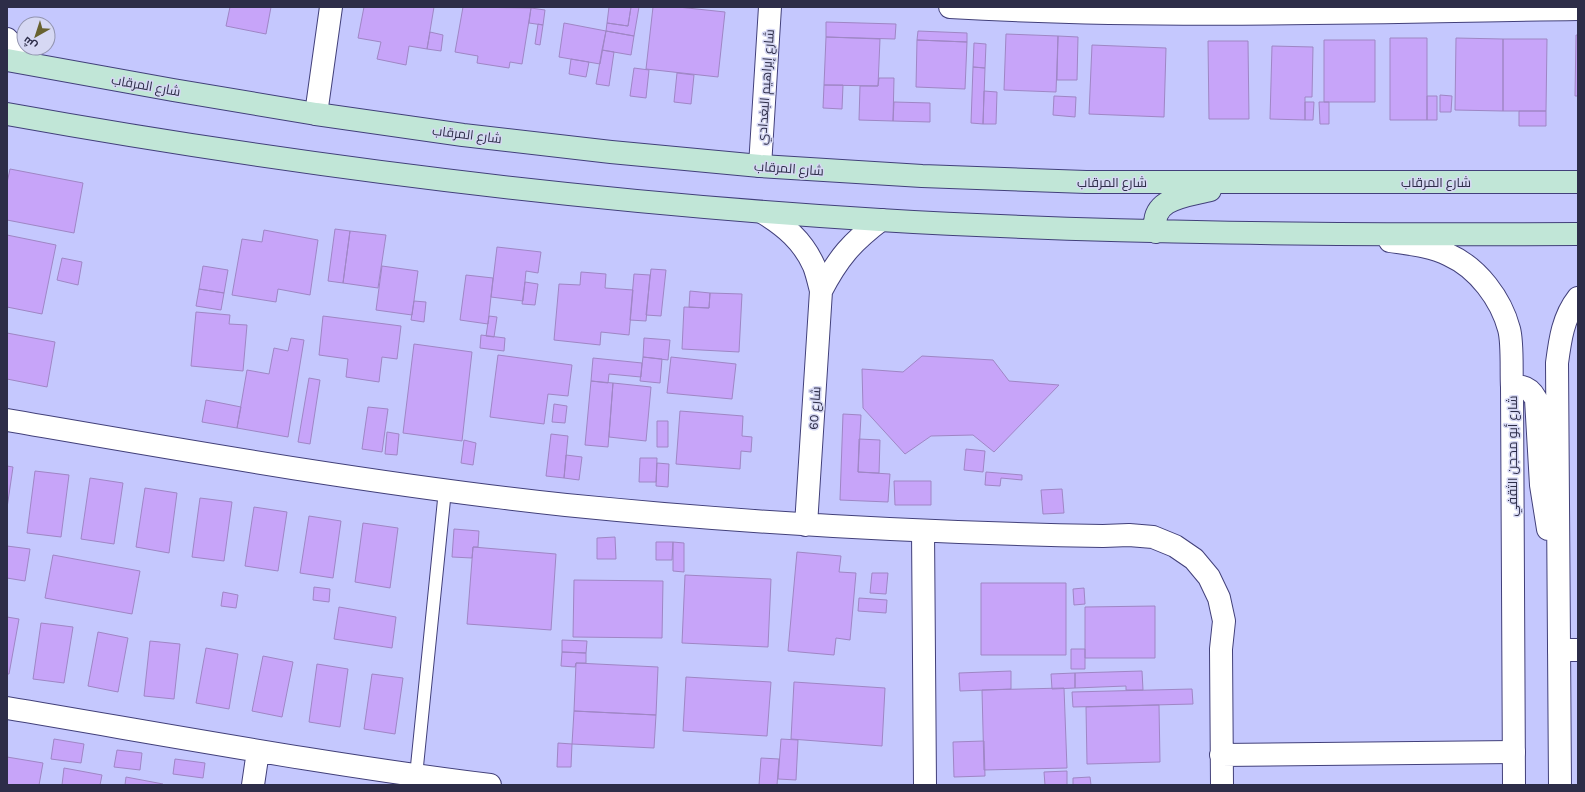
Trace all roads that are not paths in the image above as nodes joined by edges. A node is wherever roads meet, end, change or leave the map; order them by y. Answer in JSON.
{"nodes":[{"id":1,"x":331,"y":7,"type":"edge"},
{"id":2,"x":770,"y":7,"type":"edge"},
{"id":3,"x":950,"y":7,"type":"edge"},
{"id":4,"x":1013,"y":9,"type":"edge"},
{"id":5,"x":1578,"y":9,"type":"edge"},
{"id":6,"x":1365,"y":10,"type":"edge"},
{"id":7,"x":1193,"y":11,"type":"edge"},
{"id":8,"x":7,"y":39,"type":"edge"},
{"id":9,"x":7,"y":60,"type":"edge"},
{"id":10,"x":30,"y":63,"type":"junction"},
{"id":11,"x":7,"y":114,"type":"edge"},
{"id":12,"x":316,"y":114,"type":"junction"},
{"id":13,"x":760,"y":166,"type":"junction"},
{"id":14,"x":1242,"y":182,"type":"junction"},
{"id":15,"x":1578,"y":182,"type":"edge"},
{"id":16,"x":762,"y":212,"type":"junction"},
{"id":17,"x":881,"y":220,"type":"junction"},
{"id":18,"x":1156,"y":232,"type":"junction"},
{"id":19,"x":1578,"y":234,"type":"edge"},
{"id":20,"x":1347,"y":235,"type":"junction"},
{"id":21,"x":821,"y":291,"type":"junction"},
{"id":22,"x":1578,"y":298,"type":"edge"},
{"id":23,"x":1512,"y":387,"type":"junction"},
{"id":24,"x":7,"y":420,"type":"edge"},
{"id":25,"x":445,"y":490,"type":"junction"},
{"id":26,"x":806,"y":525,"type":"junction"},
{"id":27,"x":923,"y":531,"type":"junction"},
{"id":28,"x":1558,"y":556,"type":"junction"},
{"id":29,"x":1568,"y":650,"type":"edge"},
{"id":30,"x":7,"y":708,"type":"edge"},
{"id":31,"x":258,"y":751,"type":"junction"},
{"id":32,"x":1514,"y":752,"type":"junction"},
{"id":33,"x":1221,"y":755,"type":"junction"},
{"id":34,"x":416,"y":776,"type":"junction"},
{"id":35,"x":252,"y":785,"type":"edge"},
{"id":36,"x":490,"y":785,"type":"edge"},
{"id":37,"x":925,"y":785,"type":"edge"},
{"id":38,"x":1222,"y":785,"type":"edge"},
{"id":39,"x":1514,"y":785,"type":"edge"},
{"id":40,"x":1560,"y":785,"type":"edge"}],
"edges":[{"from":1,"to":12,"type":"street"},
{"from":2,"to":13,"type":"street","name":"شارع إبراهيم البغدادي"},
{"from":3,"to":4,"type":"street"},
{"from":4,"to":7,"type":"street"},
{"from":5,"to":6,"type":"street"},
{"from":6,"to":7,"type":"street"},
{"from":8,"to":10,"type":"street"},
{"from":9,"to":10,"type":"main road","name":"شارع المرقاب"},
{"from":10,"to":12,"type":"main road","name":"شارع المرقاب"},
{"from":11,"to":16,"type":"main road"},
{"from":12,"to":13,"type":"main road","name":"شارع المرقاب"},
{"from":13,"to":14,"type":"main road","name":"شارع المرقاب"},
{"from":14,"to":15,"type":"main road","name":"شارع المرقاب"},
{"from":14,"to":18,"type":"main road"},
{"from":16,"to":17,"type":"main road"},
{"from":16,"to":21,"type":"street","name":"شارع 60"},
{"from":17,"to":18,"type":"main road"},
{"from":17,"to":21,"type":"street","name":"شارع 60"},
{"from":18,"to":20,"type":"main road"},
{"from":19,"to":20,"type":"main road"},
{"from":20,"to":23,"type":"street","name":"شارع أبو محجن الثقفي"},
{"from":21,"to":26,"type":"street","name":"شارع 60"},
{"from":22,"to":28,"type":"street"},
{"from":23,"to":28,"type":"street"},
{"from":23,"to":32,"type":"street","name":"شارع أبو محجن الثقفي"},
{"from":24,"to":25,"type":"street"},
{"from":25,"to":26,"type":"street"},
{"from":25,"to":34,"type":"lane"},
{"from":26,"to":27,"type":"street"},
{"from":27,"to":33,"type":"street"},
{"from":27,"to":37,"type":"street"},
{"from":28,"to":29,"type":"street"},
{"from":29,"to":40,"type":"street"},
{"from":30,"to":31,"type":"street"},
{"from":31,"to":34,"type":"street"},
{"from":31,"to":35,"type":"street"},
{"from":32,"to":33,"type":"street"},
{"from":32,"to":39,"type":"street","name":"شارع أبو محجن الثقفي"},
{"from":33,"to":38,"type":"street"},
{"from":34,"to":36,"type":"street"}]}
